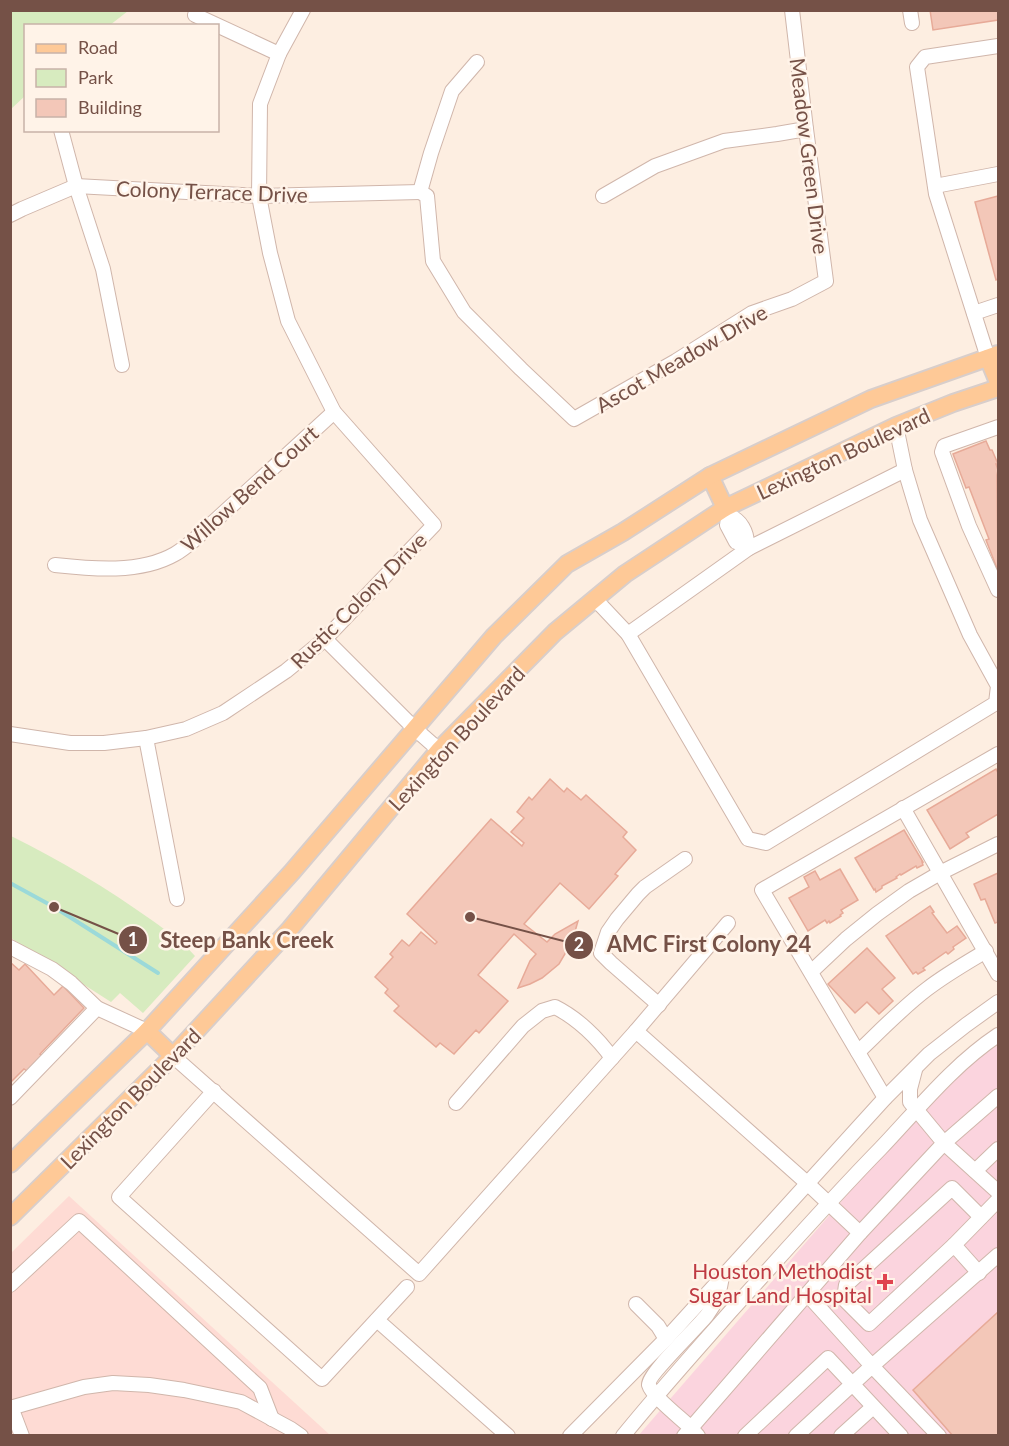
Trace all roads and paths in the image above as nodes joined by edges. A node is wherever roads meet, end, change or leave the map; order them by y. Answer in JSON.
{"nodes":[{"id":1,"x":303,"y":10,"type":"edge"},
{"id":2,"x":792,"y":10,"type":"edge"},
{"id":3,"x":195,"y":15,"type":"dead end"},
{"id":4,"x":214,"y":24,"type":"edge"},
{"id":5,"x":219,"y":26,"type":"edge"},
{"id":6,"x":999,"y":46,"type":"edge"},
{"id":7,"x":279,"y":54,"type":"junction"},
{"id":8,"x":477,"y":62,"type":"dead end"},
{"id":9,"x":806,"y":129,"type":"junction"},
{"id":10,"x":62,"y":132,"type":"edge"},
{"id":11,"x":999,"y":174,"type":"edge"},
{"id":12,"x":76,"y":186,"type":"junction"},
{"id":13,"x":935,"y":186,"type":"junction"},
{"id":14,"x":420,"y":192,"type":"junction"},
{"id":15,"x":259,"y":196,"type":"junction"},
{"id":16,"x":603,"y":196,"type":"dead end"},
{"id":17,"x":10,"y":215,"type":"edge"},
{"id":18,"x":808,"y":290,"type":"joint"},
{"id":19,"x":999,"y":305,"type":"edge"},
{"id":20,"x":974,"y":313,"type":"junction"},
{"id":21,"x":994,"y":356,"type":"edge"},
{"id":22,"x":122,"y":365,"type":"dead end"},
{"id":23,"x":999,"y":382,"type":"edge"},
{"id":24,"x":999,"y":388,"type":"edge"},
{"id":25,"x":334,"y":412,"type":"junction"},
{"id":26,"x":896,"y":426,"type":"junction"},
{"id":27,"x":999,"y":427,"type":"edge"},
{"id":28,"x":905,"y":470,"type":"junction"},
{"id":29,"x":710,"y":476,"type":"junction"},
{"id":30,"x":727,"y":512,"type":"junction"},
{"id":31,"x":748,"y":546,"type":"junction"},
{"id":32,"x":55,"y":566,"type":"dead end"},
{"id":33,"x":999,"y":590,"type":"edge"},
{"id":34,"x":595,"y":599,"type":"junction"},
{"id":35,"x":628,"y":634,"type":"junction"},
{"id":36,"x":325,"y":639,"type":"junction"},
{"id":37,"x":414,"y":728,"type":"junction"},
{"id":38,"x":10,"y":734,"type":"edge"},
{"id":39,"x":146,"y":738,"type":"junction"},
{"id":40,"x":439,"y":750,"type":"junction"},
{"id":41,"x":999,"y":754,"type":"edge"},
{"id":42,"x":903,"y":808,"type":"junction"},
{"id":43,"x":999,"y":844,"type":"edge"},
{"id":44,"x":685,"y":859,"type":"dead end"},
{"id":45,"x":940,"y":873,"type":"junction"},
{"id":46,"x":177,"y":899,"type":"dead end"},
{"id":47,"x":728,"y":923,"type":"dead end"},
{"id":48,"x":10,"y":947,"type":"edge"},
{"id":49,"x":990,"y":951,"type":"edge"},
{"id":50,"x":811,"y":972,"type":"junction"},
{"id":51,"x":999,"y":974,"type":"edge"},
{"id":52,"x":999,"y":1002,"type":"edge"},
{"id":53,"x":659,"y":1005,"type":"junction"},
{"id":54,"x":97,"y":1008,"type":"junction"},
{"id":55,"x":147,"y":1031,"type":"junction"},
{"id":56,"x":636,"y":1031,"type":"junction"},
{"id":57,"x":999,"y":1035,"type":"edge"},
{"id":58,"x":858,"y":1052,"type":"junction"},
{"id":59,"x":173,"y":1056,"type":"junction"},
{"id":60,"x":612,"y":1058,"type":"junction"},
{"id":61,"x":915,"y":1068,"type":"junction"},
{"id":62,"x":213,"y":1091,"type":"junction"},
{"id":63,"x":999,"y":1096,"type":"edge"},
{"id":64,"x":10,"y":1098,"type":"edge"},
{"id":65,"x":885,"y":1098,"type":"junction"},
{"id":66,"x":456,"y":1102,"type":"dead end"},
{"id":67,"x":917,"y":1110,"type":"junction"},
{"id":68,"x":944,"y":1143,"type":"junction"},
{"id":69,"x":999,"y":1149,"type":"edge"},
{"id":70,"x":10,"y":1164,"type":"edge"},
{"id":71,"x":975,"y":1171,"type":"junction"},
{"id":72,"x":807,"y":1183,"type":"junction"},
{"id":73,"x":999,"y":1192,"type":"edge"},
{"id":74,"x":999,"y":1200,"type":"edge"},
{"id":75,"x":827,"y":1203,"type":"junction"},
{"id":76,"x":12,"y":1213,"type":"edge"},
{"id":77,"x":981,"y":1217,"type":"junction"},
{"id":78,"x":860,"y":1233,"type":"junction"},
{"id":79,"x":954,"y":1245,"type":"junction"},
{"id":80,"x":999,"y":1255,"type":"edge"},
{"id":81,"x":978,"y":1273,"type":"junction"},
{"id":82,"x":722,"y":1277,"type":"junction"},
{"id":83,"x":10,"y":1285,"type":"edge"},
{"id":84,"x":407,"y":1287,"type":"dead end"},
{"id":85,"x":807,"y":1294,"type":"junction"},
{"id":86,"x":636,"y":1304,"type":"dead end"},
{"id":87,"x":377,"y":1320,"type":"junction"},
{"id":88,"x":666,"y":1339,"type":"junction"},
{"id":89,"x":872,"y":1366,"type":"junction"},
{"id":90,"x":852,"y":1384,"type":"junction"},
{"id":91,"x":656,"y":1396,"type":"junction"},
{"id":92,"x":873,"y":1407,"type":"junction"},
{"id":93,"x":11,"y":1408,"type":"edge"},
{"id":94,"x":272,"y":1419,"type":"junction"},
{"id":95,"x":691,"y":1433,"type":"edge"},
{"id":96,"x":22,"y":1436,"type":"edge"},
{"id":97,"x":300,"y":1436,"type":"edge"},
{"id":98,"x":508,"y":1436,"type":"edge"},
{"id":99,"x":570,"y":1436,"type":"edge"},
{"id":100,"x":623,"y":1436,"type":"edge"},
{"id":101,"x":745,"y":1436,"type":"edge"},
{"id":102,"x":796,"y":1436,"type":"edge"},
{"id":103,"x":841,"y":1436,"type":"edge"},
{"id":104,"x":901,"y":1436,"type":"edge"},
{"id":105,"x":939,"y":1436,"type":"edge"}],
"edges":[{"from":1,"to":7,"type":"street"},
{"from":2,"to":9,"type":"street","name":"Meadow Green Drive"},
{"from":3,"to":4,"type":"street"},
{"from":5,"to":7,"type":"street"},
{"from":6,"to":13,"type":"street"},
{"from":7,"to":15,"type":"street"},
{"from":8,"to":14,"type":"street"},
{"from":9,"to":16,"type":"street"},
{"from":9,"to":18,"type":"street","name":"Meadow Green Drive"},
{"from":10,"to":12,"type":"street"},
{"from":11,"to":13,"type":"street"},
{"from":12,"to":15,"type":"street","name":"Colony Terrace Drive"},
{"from":12,"to":17,"type":"street","name":"Colony Terrace Drive"},
{"from":12,"to":22,"type":"street"},
{"from":13,"to":20,"type":"street"},
{"from":14,"to":15,"type":"street","name":"Colony Terrace Drive"},
{"from":14,"to":18,"type":"street","name":"Ascot Meadow Drive"},
{"from":15,"to":25,"type":"street"},
{"from":19,"to":20,"type":"street"},
{"from":20,"to":21,"type":"street"},
{"from":21,"to":23,"type":"main road"},
{"from":21,"to":29,"type":"main road","name":"Lexington Boulevard"},
{"from":24,"to":26,"type":"main road","name":"Lexington Boulevard"},
{"from":25,"to":32,"type":"street","name":"Willow Bend Court"},
{"from":25,"to":36,"type":"street","name":"Rustic Colony Drive"},
{"from":26,"to":28,"type":"street"},
{"from":26,"to":30,"type":"main road","name":"Lexington Boulevard"},
{"from":27,"to":33,"type":"street"},
{"from":28,"to":31,"type":"street"},
{"from":28,"to":35,"type":"street"},
{"from":29,"to":30,"type":"main road"},
{"from":29,"to":37,"type":"main road","name":"Lexington Boulevard"},
{"from":30,"to":31,"type":"street"},
{"from":30,"to":34,"type":"main road","name":"Lexington Boulevard"},
{"from":31,"to":35,"type":"street"},
{"from":34,"to":35,"type":"street"},
{"from":34,"to":40,"type":"main road","name":"Lexington Boulevard"},
{"from":36,"to":37,"type":"street"},
{"from":36,"to":39,"type":"street","name":"Rustic Colony Drive"},
{"from":37,"to":40,"type":"street"},
{"from":37,"to":55,"type":"main road","name":"Lexington Boulevard"},
{"from":38,"to":39,"type":"street","name":"Rustic Colony Drive"},
{"from":39,"to":46,"type":"street"},
{"from":40,"to":59,"type":"main road","name":"Lexington Boulevard"},
{"from":41,"to":42,"type":"street"},
{"from":42,"to":45,"type":"street"},
{"from":42,"to":50,"type":"street"},
{"from":43,"to":45,"type":"street"},
{"from":44,"to":53,"type":"street"},
{"from":45,"to":49,"type":"street"},
{"from":45,"to":50,"type":"street"},
{"from":47,"to":53,"type":"street"},
{"from":48,"to":54,"type":"street"},
{"from":49,"to":51,"type":"street"},
{"from":49,"to":58,"type":"street"},
{"from":50,"to":58,"type":"street"},
{"from":52,"to":61,"type":"street"},
{"from":53,"to":56,"type":"street"},
{"from":54,"to":55,"type":"street"},
{"from":54,"to":64,"type":"street"},
{"from":55,"to":59,"type":"main road"},
{"from":55,"to":70,"type":"main road","name":"Lexington Boulevard"},
{"from":56,"to":60,"type":"street"},
{"from":56,"to":72,"type":"street"},
{"from":57,"to":67,"type":"street"},
{"from":58,"to":65,"type":"street"},
{"from":59,"to":62,"type":"street"},
{"from":59,"to":76,"type":"main road","name":"Lexington Boulevard"},
{"from":60,"to":62,"type":"street"},
{"from":60,"to":66,"type":"street"},
{"from":61,"to":65,"type":"street"},
{"from":61,"to":67,"type":"street"},
{"from":62,"to":87,"type":"street"},
{"from":63,"to":68,"type":"street"},
{"from":65,"to":72,"type":"street"},
{"from":67,"to":68,"type":"street"},
{"from":67,"to":75,"type":"street"},
{"from":68,"to":71,"type":"street"},
{"from":68,"to":78,"type":"street"},
{"from":69,"to":71,"type":"street"},
{"from":71,"to":73,"type":"street"},
{"from":72,"to":75,"type":"street"},
{"from":72,"to":82,"type":"street"},
{"from":74,"to":77,"type":"street"},
{"from":75,"to":78,"type":"street"},
{"from":75,"to":91,"type":"street"},
{"from":77,"to":79,"type":"street"},
{"from":77,"to":79,"type":"street"},
{"from":78,"to":85,"type":"street"},
{"from":79,"to":81,"type":"street"},
{"from":80,"to":81,"type":"street"},
{"from":81,"to":89,"type":"street"},
{"from":82,"to":88,"type":"street"},
{"from":82,"to":91,"type":"street"},
{"from":83,"to":94,"type":"street"},
{"from":84,"to":87,"type":"street"},
{"from":85,"to":89,"type":"street"},
{"from":85,"to":95,"type":"street"},
{"from":86,"to":88,"type":"street"},
{"from":87,"to":98,"type":"street"},
{"from":88,"to":99,"type":"street"},
{"from":89,"to":90,"type":"street"},
{"from":89,"to":105,"type":"street"},
{"from":90,"to":92,"type":"street"},
{"from":90,"to":101,"type":"street"},
{"from":90,"to":102,"type":"street"},
{"from":91,"to":95,"type":"street"},
{"from":91,"to":100,"type":"street"},
{"from":92,"to":103,"type":"street"},
{"from":92,"to":104,"type":"street"},
{"from":93,"to":94,"type":"street"},
{"from":93,"to":96,"type":"street"},
{"from":94,"to":97,"type":"street"}]}
